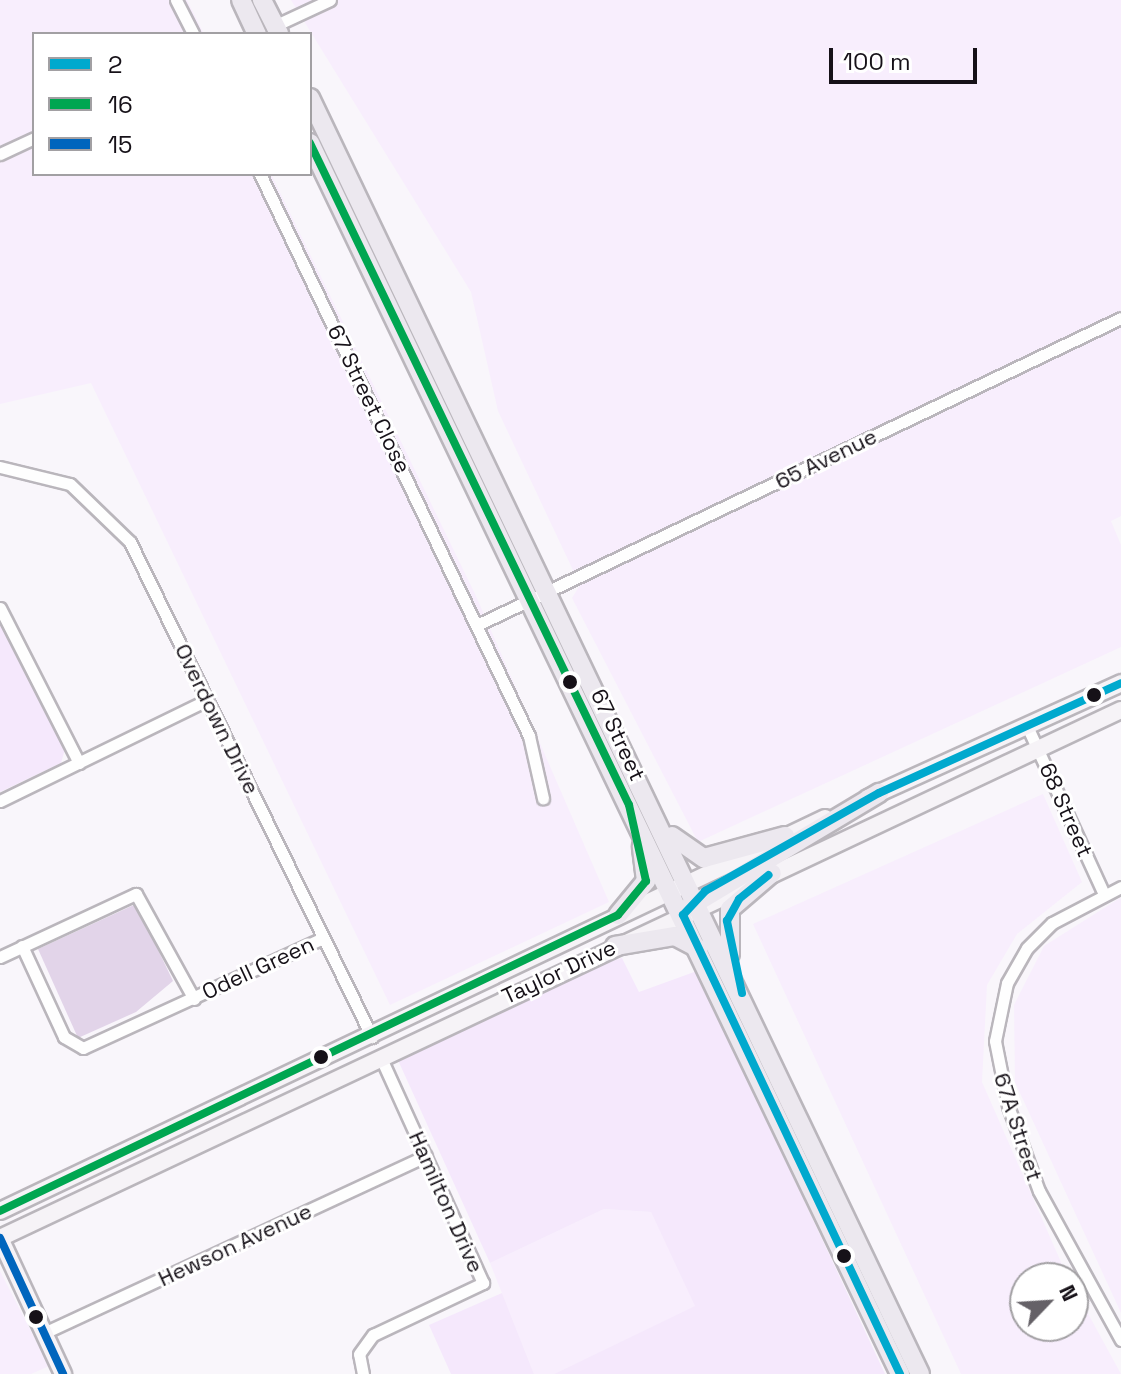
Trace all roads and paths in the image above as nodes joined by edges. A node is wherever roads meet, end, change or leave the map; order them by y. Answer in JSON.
{"nodes":[{"id":1,"x":176,"y":0,"type":"edge"},
{"id":2,"x":241,"y":0,"type":"edge"},
{"id":3,"x":262,"y":0,"type":"edge"},
{"id":4,"x":330,"y":0,"type":"edge"},
{"id":5,"x":192,"y":32,"type":"edge"},
{"id":6,"x":265,"y":32,"type":"edge"},
{"id":7,"x":312,"y":102,"type":"edge"},
{"id":8,"x":32,"y":139,"type":"edge"},
{"id":9,"x":312,"y":147,"type":"edge"},
{"id":10,"x":0,"y":154,"type":"edge"},
{"id":11,"x":261,"y":176,"type":"edge"},
{"id":12,"x":1121,"y":318,"type":"edge"},
{"id":13,"x":0,"y":467,"type":"edge"},
{"id":14,"x":549,"y":591,"type":"junction"},
{"id":15,"x":530,"y":600,"type":"junction"},
{"id":16,"x":0,"y":608,"type":"edge"},
{"id":17,"x":477,"y":625,"type":"junction"},
{"id":18,"x":1121,"y":683,"type":"edge"},
{"id":19,"x":207,"y":700,"type":"junction"},
{"id":20,"x":1121,"y":710,"type":"edge"},
{"id":21,"x":1027,"y":726,"type":"junction"},
{"id":22,"x":1038,"y":749,"type":"junction"},
{"id":23,"x":79,"y":763,"type":"junction"},
{"id":24,"x":879,"y":793,"type":"junction"},
{"id":25,"x":543,"y":798,"type":"dead end"},
{"id":26,"x":0,"y":801,"type":"edge"},
{"id":27,"x":629,"y":805,"type":"junction"},
{"id":28,"x":658,"y":819,"type":"junction"},
{"id":29,"x":785,"y":836,"type":"junction"},
{"id":30,"x":772,"y":873,"type":"junction"},
{"id":31,"x":1121,"y":887,"type":"edge"},
{"id":32,"x":670,"y":891,"type":"junction"},
{"id":33,"x":1104,"y":894,"type":"junction"},
{"id":34,"x":695,"y":896,"type":"junction"},
{"id":35,"x":618,"y":915,"type":"junction"},
{"id":36,"x":683,"y":915,"type":"junction"},
{"id":37,"x":323,"y":938,"type":"junction"},
{"id":38,"x":22,"y":946,"type":"junction"},
{"id":39,"x":615,"y":946,"type":"junction"},
{"id":40,"x":699,"y":949,"type":"junction"},
{"id":41,"x":0,"y":957,"type":"edge"},
{"id":42,"x":738,"y":984,"type":"junction"},
{"id":43,"x":194,"y":999,"type":"junction"},
{"id":44,"x":372,"y":1037,"type":"junction"},
{"id":45,"x":380,"y":1056,"type":"junction"},
{"id":46,"x":426,"y":1156,"type":"junction"},
{"id":47,"x":0,"y":1211,"type":"edge"},
{"id":48,"x":0,"y":1238,"type":"edge"},
{"id":49,"x":44,"y":1333,"type":"junction"},
{"id":50,"x":1121,"y":1340,"type":"edge"},
{"id":51,"x":63,"y":1374,"type":"edge"},
{"id":52,"x":363,"y":1374,"type":"edge"},
{"id":53,"x":900,"y":1374,"type":"edge"},
{"id":54,"x":920,"y":1374,"type":"edge"}],
"edges":[{"from":1,"to":5,"type":"street"},
{"from":2,"to":6,"type":"main road"},
{"from":3,"to":6,"type":"main road"},
{"from":4,"to":6,"type":"street"},
{"from":7,"to":14,"type":"main road","name":"67 Street"},
{"from":8,"to":10,"type":"street"},
{"from":9,"to":15,"type":"main road","name":"67 Street"},
{"from":11,"to":17,"type":"street","name":"67 Street Close"},
{"from":12,"to":14,"type":"street","name":"65 Avenue"},
{"from":13,"to":19,"type":"street","name":"Overdown Drive"},
{"from":14,"to":15,"type":"street","name":"65 Avenue"},
{"from":14,"to":28,"type":"main road","name":"67 Street"},
{"from":15,"to":17,"type":"street"},
{"from":15,"to":27,"type":"main road","name":"67 Street"},
{"from":16,"to":23,"type":"street"},
{"from":17,"to":25,"type":"street","name":"67 Street Close"},
{"from":18,"to":21,"type":"main road","name":"Taylor Drive"},
{"from":19,"to":23,"type":"street"},
{"from":19,"to":37,"type":"street","name":"Overdown Drive"},
{"from":20,"to":22,"type":"main road","name":"Taylor Drive"},
{"from":21,"to":22,"type":"street","name":"68 Street"},
{"from":21,"to":24,"type":"main road","name":"Taylor Drive"},
{"from":22,"to":30,"type":"main road","name":"Taylor Drive"},
{"from":22,"to":33,"type":"street","name":"68 Street"},
{"from":23,"to":26,"type":"street"},
{"from":24,"to":29,"type":"main road","name":"Taylor Drive"},
{"from":24,"to":34,"type":"main road"},
{"from":27,"to":32,"type":"main road","name":"67 Street"},
{"from":27,"to":35,"type":"main road"},
{"from":28,"to":29,"type":"main road"},
{"from":28,"to":34,"type":"main road","name":"67 Street"},
{"from":29,"to":34,"type":"main road","name":"Taylor Drive"},
{"from":30,"to":34,"type":"main road","name":"Taylor Drive"},
{"from":30,"to":42,"type":"main road"},
{"from":31,"to":33,"type":"street","name":"67A Street"},
{"from":32,"to":34,"type":"main road","name":"Taylor Drive"},
{"from":32,"to":35,"type":"main road","name":"Taylor Drive"},
{"from":32,"to":36,"type":"main road","name":"67 Street"},
{"from":33,"to":50,"type":"street","name":"67A Street"},
{"from":34,"to":36,"type":"main road"},
{"from":34,"to":42,"type":"main road","name":"67 Street"},
{"from":35,"to":44,"type":"main road","name":"Taylor Drive"},
{"from":36,"to":39,"type":"main road","name":"Taylor Drive"},
{"from":36,"to":40,"type":"main road","name":"67 Street"},
{"from":37,"to":43,"type":"street","name":"Odell Green"},
{"from":37,"to":44,"type":"street","name":"Overdown Drive"},
{"from":38,"to":41,"type":"street","name":"Odell Green"},
{"from":38,"to":43,"type":"street","name":"Odell Green"},
{"from":38,"to":43,"type":"street","name":"Odell Green"},
{"from":39,"to":40,"type":"main road"},
{"from":39,"to":45,"type":"main road","name":"Taylor Drive"},
{"from":40,"to":53,"type":"main road","name":"67 Street"},
{"from":42,"to":54,"type":"main road","name":"67 Street"},
{"from":44,"to":47,"type":"main road","name":"Taylor Drive"},
{"from":45,"to":46,"type":"street","name":"Hamilton Drive"},
{"from":45,"to":48,"type":"main road","name":"Taylor Drive"},
{"from":46,"to":49,"type":"street","name":"Hewson Avenue"},
{"from":46,"to":52,"type":"street","name":"Hamilton Drive"},
{"from":48,"to":49,"type":"main road"},
{"from":49,"to":51,"type":"main road"}]}
